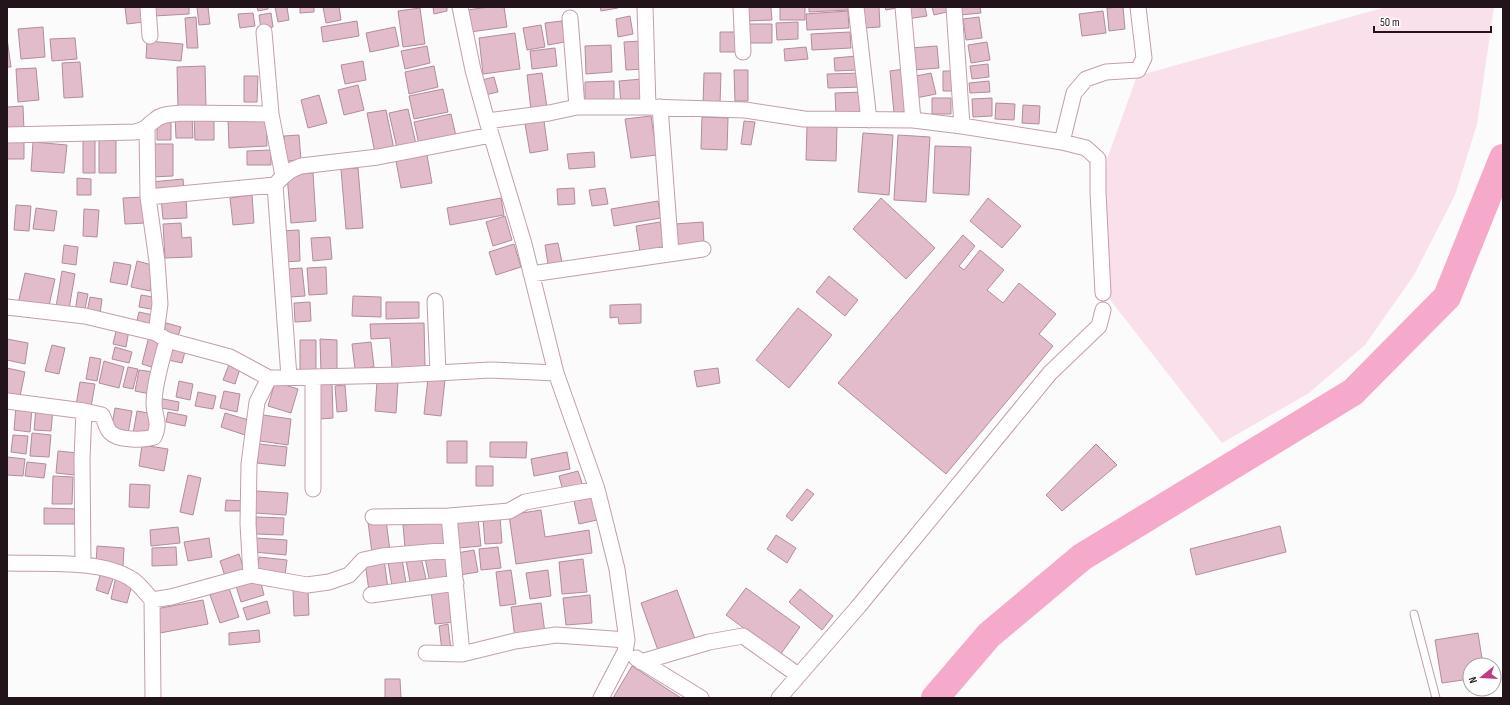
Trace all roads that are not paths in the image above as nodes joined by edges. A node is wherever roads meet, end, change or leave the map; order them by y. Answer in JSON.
{"nodes":[{"id":1,"x":148,"y":7,"type":"edge"},
{"id":2,"x":460,"y":7,"type":"edge"},
{"id":3,"x":645,"y":7,"type":"edge"},
{"id":4,"x":741,"y":7,"type":"edge"},
{"id":5,"x":856,"y":7,"type":"edge"},
{"id":6,"x":903,"y":7,"type":"edge"},
{"id":7,"x":954,"y":7,"type":"edge"},
{"id":8,"x":1138,"y":7,"type":"edge"},
{"id":9,"x":570,"y":18,"type":"dead end"},
{"id":10,"x":264,"y":32,"type":"dead end"},
{"id":11,"x":150,"y":36,"type":"dead end"},
{"id":12,"x":743,"y":52,"type":"dead end"},
{"id":13,"x":577,"y":107,"type":"junction"},
{"id":14,"x":654,"y":107,"type":"junction"},
{"id":15,"x":271,"y":114,"type":"junction"},
{"id":16,"x":869,"y":120,"type":"junction"},
{"id":17,"x":913,"y":120,"type":"junction"},
{"id":18,"x":962,"y":126,"type":"junction"},
{"id":19,"x":489,"y":128,"type":"junction"},
{"id":20,"x":146,"y":129,"type":"junction"},
{"id":21,"x":7,"y":134,"type":"edge"},
{"id":22,"x":1062,"y":142,"type":"junction"},
{"id":23,"x":279,"y":181,"type":"junction"},
{"id":24,"x":148,"y":197,"type":"junction"},
{"id":25,"x":703,"y":249,"type":"dead end"},
{"id":26,"x":671,"y":253,"type":"junction"},
{"id":27,"x":531,"y":274,"type":"junction"},
{"id":28,"x":1104,"y":293,"type":"dead end"},
{"id":29,"x":435,"y":301,"type":"dead end"},
{"id":30,"x":7,"y":307,"type":"edge"},
{"id":31,"x":1103,"y":310,"type":"dead end"},
{"id":32,"x":161,"y":337,"type":"junction"},
{"id":33,"x":438,"y":373,"type":"junction"},
{"id":34,"x":556,"y":373,"type":"junction"},
{"id":35,"x":289,"y":377,"type":"junction"},
{"id":36,"x":313,"y":377,"type":"junction"},
{"id":37,"x":269,"y":378,"type":"junction"},
{"id":38,"x":7,"y":401,"type":"edge"},
{"id":39,"x":84,"y":411,"type":"junction"},
{"id":40,"x":313,"y":489,"type":"dead end"},
{"id":41,"x":597,"y":489,"type":"junction"},
{"id":42,"x":449,"y":516,"type":"junction"},
{"id":43,"x":373,"y":517,"type":"dead end"},
{"id":44,"x":452,"y":550,"type":"junction"},
{"id":45,"x":7,"y":563,"type":"edge"},
{"id":46,"x":83,"y":565,"type":"junction"},
{"id":47,"x":251,"y":575,"type":"junction"},
{"id":48,"x":456,"y":583,"type":"junction"},
{"id":49,"x":371,"y":595,"type":"dead end"},
{"id":50,"x":152,"y":600,"type":"junction"},
{"id":51,"x":1414,"y":614,"type":"dead end"},
{"id":52,"x":626,"y":646,"type":"junction"},
{"id":53,"x":426,"y":653,"type":"dead end"},
{"id":54,"x":462,"y":654,"type":"junction"},
{"id":55,"x":641,"y":662,"type":"junction"},
{"id":56,"x":798,"y":676,"type":"junction"},
{"id":57,"x":153,"y":698,"type":"edge"},
{"id":58,"x":601,"y":698,"type":"edge"},
{"id":59,"x":701,"y":698,"type":"edge"},
{"id":60,"x":779,"y":698,"type":"edge"},
{"id":61,"x":1436,"y":698,"type":"edge"}],
"edges":[{"from":1,"to":11,"type":"street"},
{"from":2,"to":19,"type":"street"},
{"from":3,"to":14,"type":"street"},
{"from":4,"to":12,"type":"street"},
{"from":5,"to":16,"type":"street"},
{"from":6,"to":17,"type":"street"},
{"from":7,"to":18,"type":"street"},
{"from":8,"to":22,"type":"street"},
{"from":9,"to":13,"type":"street"},
{"from":10,"to":15,"type":"street"},
{"from":13,"to":14,"type":"street"},
{"from":13,"to":19,"type":"street"},
{"from":14,"to":16,"type":"street"},
{"from":14,"to":26,"type":"street"},
{"from":15,"to":20,"type":"street"},
{"from":15,"to":23,"type":"street"},
{"from":16,"to":17,"type":"street"},
{"from":17,"to":18,"type":"street"},
{"from":18,"to":22,"type":"street"},
{"from":19,"to":23,"type":"street"},
{"from":19,"to":27,"type":"street"},
{"from":20,"to":21,"type":"street"},
{"from":20,"to":24,"type":"street"},
{"from":22,"to":28,"type":"street"},
{"from":23,"to":24,"type":"street"},
{"from":23,"to":35,"type":"street"},
{"from":24,"to":32,"type":"street"},
{"from":25,"to":26,"type":"street"},
{"from":26,"to":27,"type":"street"},
{"from":27,"to":34,"type":"street"},
{"from":29,"to":33,"type":"street"},
{"from":30,"to":32,"type":"street"},
{"from":31,"to":56,"type":"street"},
{"from":32,"to":37,"type":"street"},
{"from":32,"to":39,"type":"street"},
{"from":33,"to":34,"type":"street"},
{"from":33,"to":36,"type":"street"},
{"from":34,"to":41,"type":"street"},
{"from":35,"to":36,"type":"street"},
{"from":35,"to":37,"type":"street"},
{"from":36,"to":40,"type":"street"},
{"from":37,"to":47,"type":"street"},
{"from":38,"to":39,"type":"street"},
{"from":39,"to":46,"type":"street"},
{"from":41,"to":42,"type":"street"},
{"from":41,"to":52,"type":"street"},
{"from":42,"to":43,"type":"street"},
{"from":42,"to":44,"type":"street"},
{"from":44,"to":47,"type":"street"},
{"from":44,"to":48,"type":"street"},
{"from":45,"to":46,"type":"street"},
{"from":46,"to":50,"type":"street"},
{"from":47,"to":50,"type":"street"},
{"from":48,"to":49,"type":"street"},
{"from":48,"to":54,"type":"street"},
{"from":50,"to":57,"type":"street"},
{"from":51,"to":61,"type":"lane"},
{"from":52,"to":54,"type":"street"},
{"from":52,"to":55,"type":"street"},
{"from":52,"to":58,"type":"street"},
{"from":53,"to":54,"type":"street"},
{"from":55,"to":56,"type":"street"},
{"from":55,"to":59,"type":"street"},
{"from":56,"to":60,"type":"street"}]}
